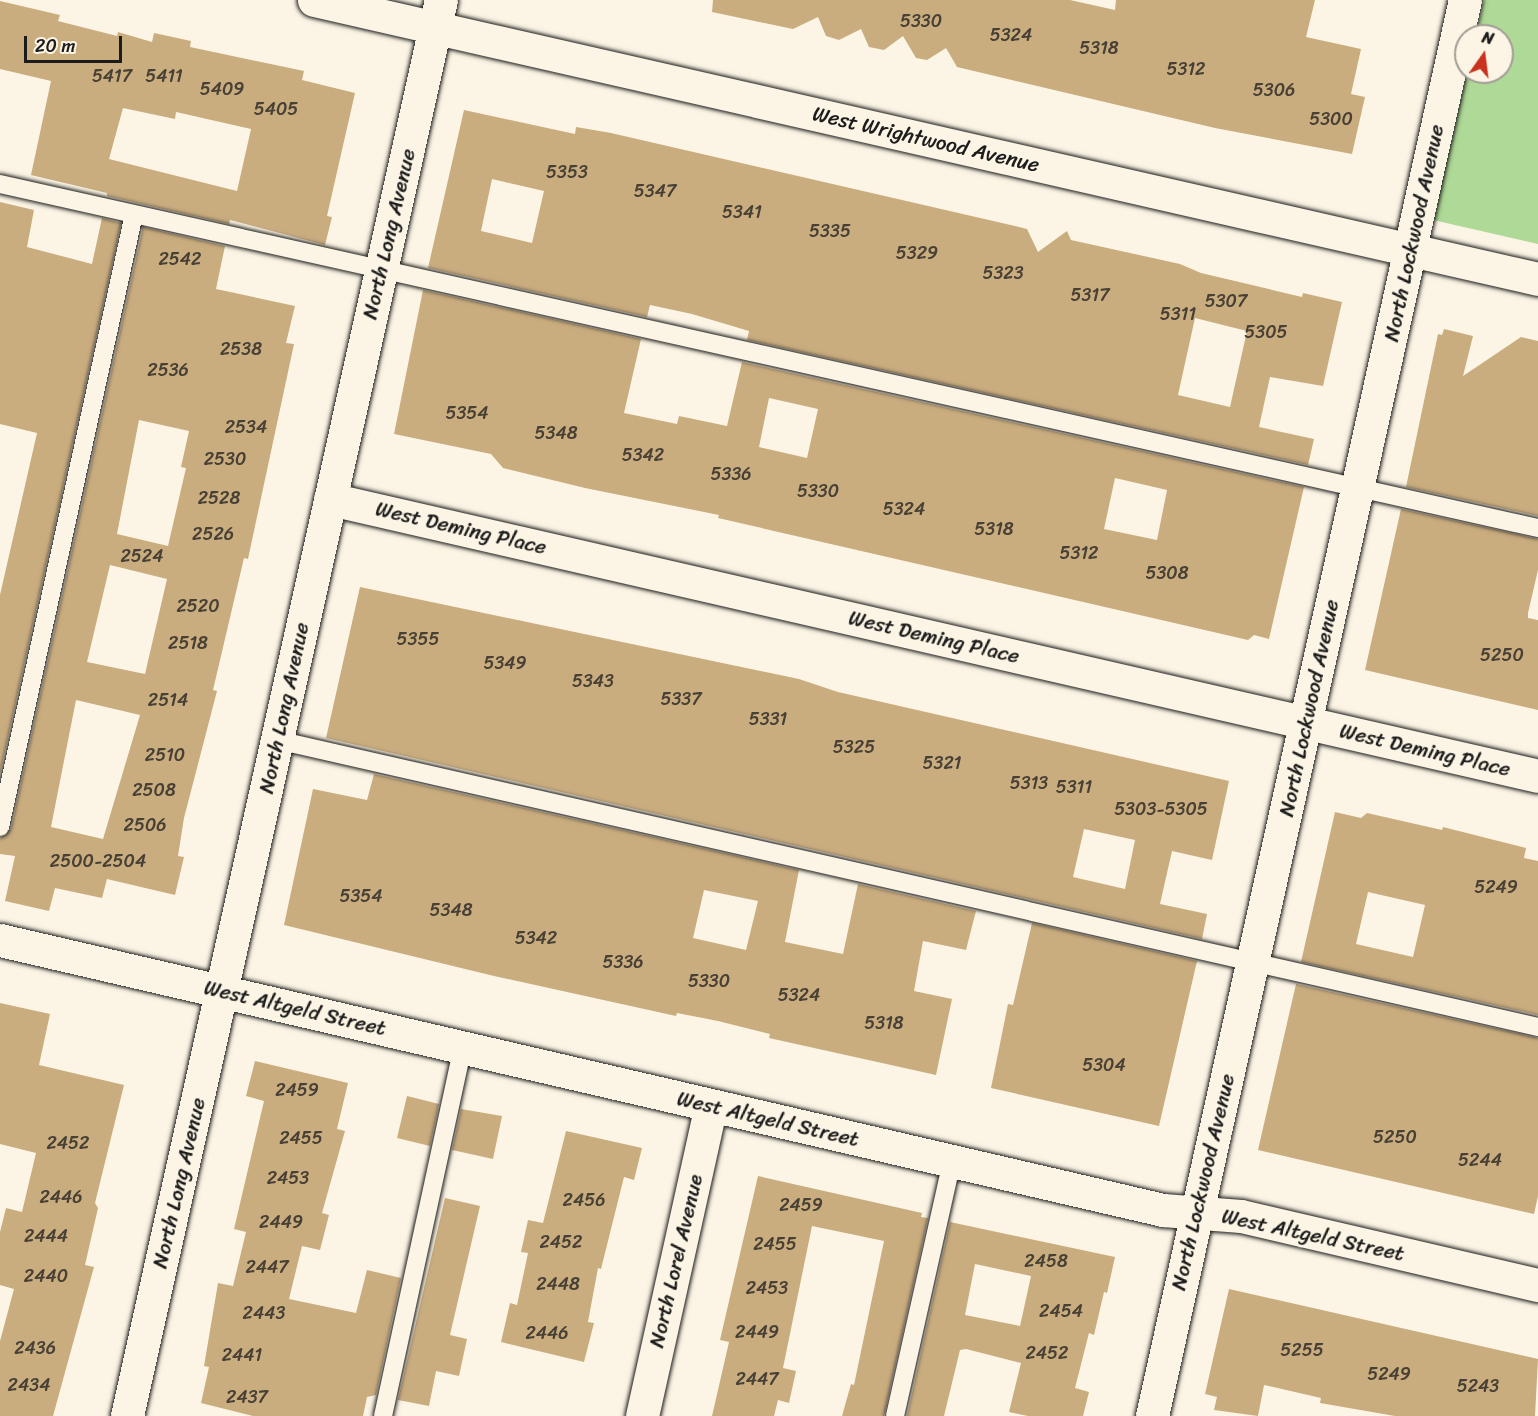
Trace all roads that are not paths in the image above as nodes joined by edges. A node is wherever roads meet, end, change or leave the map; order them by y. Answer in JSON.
{"nodes":[{"id":1,"x":314,"y":0,"type":"edge"},
{"id":2,"x":1465,"y":0,"type":"edge"},
{"id":3,"x":438,"y":14,"type":"edge"},
{"id":4,"x":0,"y":184,"type":"edge"},
{"id":5,"x":134,"y":214,"type":"junction"},
{"id":6,"x":1410,"y":250,"type":"junction"},
{"id":7,"x":381,"y":269,"type":"junction"},
{"id":8,"x":1538,"y":279,"type":"edge"},
{"id":9,"x":1358,"y":487,"type":"junction"},
{"id":10,"x":330,"y":499,"type":"junction"},
{"id":11,"x":1538,"y":528,"type":"edge"},
{"id":12,"x":1305,"y":723,"type":"junction"},
{"id":13,"x":277,"y":740,"type":"junction"},
{"id":14,"x":1538,"y":776,"type":"edge"},
{"id":15,"x":0,"y":827,"type":"edge"},
{"id":16,"x":0,"y":940,"type":"edge"},
{"id":17,"x":1252,"y":962,"type":"junction"},
{"id":18,"x":222,"y":990,"type":"junction"},
{"id":19,"x":1538,"y":1027,"type":"edge"},
{"id":20,"x":463,"y":1047,"type":"junction"},
{"id":21,"x":711,"y":1106,"type":"junction"},
{"id":22,"x":952,"y":1161,"type":"junction"},
{"id":23,"x":1196,"y":1212,"type":"junction"},
{"id":24,"x":1538,"y":1285,"type":"edge"},
{"id":25,"x":127,"y":1416,"type":"edge"},
{"id":26,"x":383,"y":1416,"type":"edge"},
{"id":27,"x":642,"y":1416,"type":"edge"},
{"id":28,"x":895,"y":1416,"type":"edge"},
{"id":29,"x":1152,"y":1416,"type":"edge"}],
"edges":[{"from":1,"to":3,"type":"street","name":"West Wrightwood Avenue"},
{"from":2,"to":6,"type":"street","name":"North Lockwood Avenue"},
{"from":3,"to":6,"type":"street","name":"West Wrightwood Avenue"},
{"from":3,"to":7,"type":"street","name":"North Long Avenue"},
{"from":4,"to":5,"type":"lane"},
{"from":5,"to":7,"type":"lane"},
{"from":5,"to":15,"type":"lane"},
{"from":6,"to":8,"type":"street","name":"West Wrightwood Avenue"},
{"from":6,"to":9,"type":"street","name":"North Lockwood Avenue"},
{"from":7,"to":9,"type":"lane"},
{"from":7,"to":10,"type":"street","name":"North Long Avenue"},
{"from":9,"to":11,"type":"lane"},
{"from":9,"to":12,"type":"street","name":"North Lockwood Avenue"},
{"from":10,"to":12,"type":"street","name":"West Deming Place"},
{"from":10,"to":13,"type":"street","name":"North Long Avenue"},
{"from":12,"to":14,"type":"street","name":"West Deming Place"},
{"from":12,"to":17,"type":"street","name":"North Lockwood Avenue"},
{"from":13,"to":17,"type":"lane"},
{"from":13,"to":18,"type":"street","name":"North Long Avenue"},
{"from":16,"to":18,"type":"street","name":"West Altgeld Street"},
{"from":17,"to":19,"type":"lane"},
{"from":17,"to":23,"type":"street","name":"North Lockwood Avenue"},
{"from":18,"to":20,"type":"street","name":"West Altgeld Street"},
{"from":18,"to":25,"type":"street","name":"North Long Avenue"},
{"from":20,"to":21,"type":"street","name":"West Altgeld Street"},
{"from":20,"to":26,"type":"lane"},
{"from":21,"to":22,"type":"street","name":"West Altgeld Street"},
{"from":21,"to":27,"type":"street","name":"North Lorel Avenue"},
{"from":22,"to":23,"type":"street","name":"West Altgeld Street"},
{"from":22,"to":28,"type":"lane"},
{"from":23,"to":24,"type":"street","name":"West Altgeld Street"},
{"from":23,"to":29,"type":"street","name":"North Lockwood Avenue"}]}
